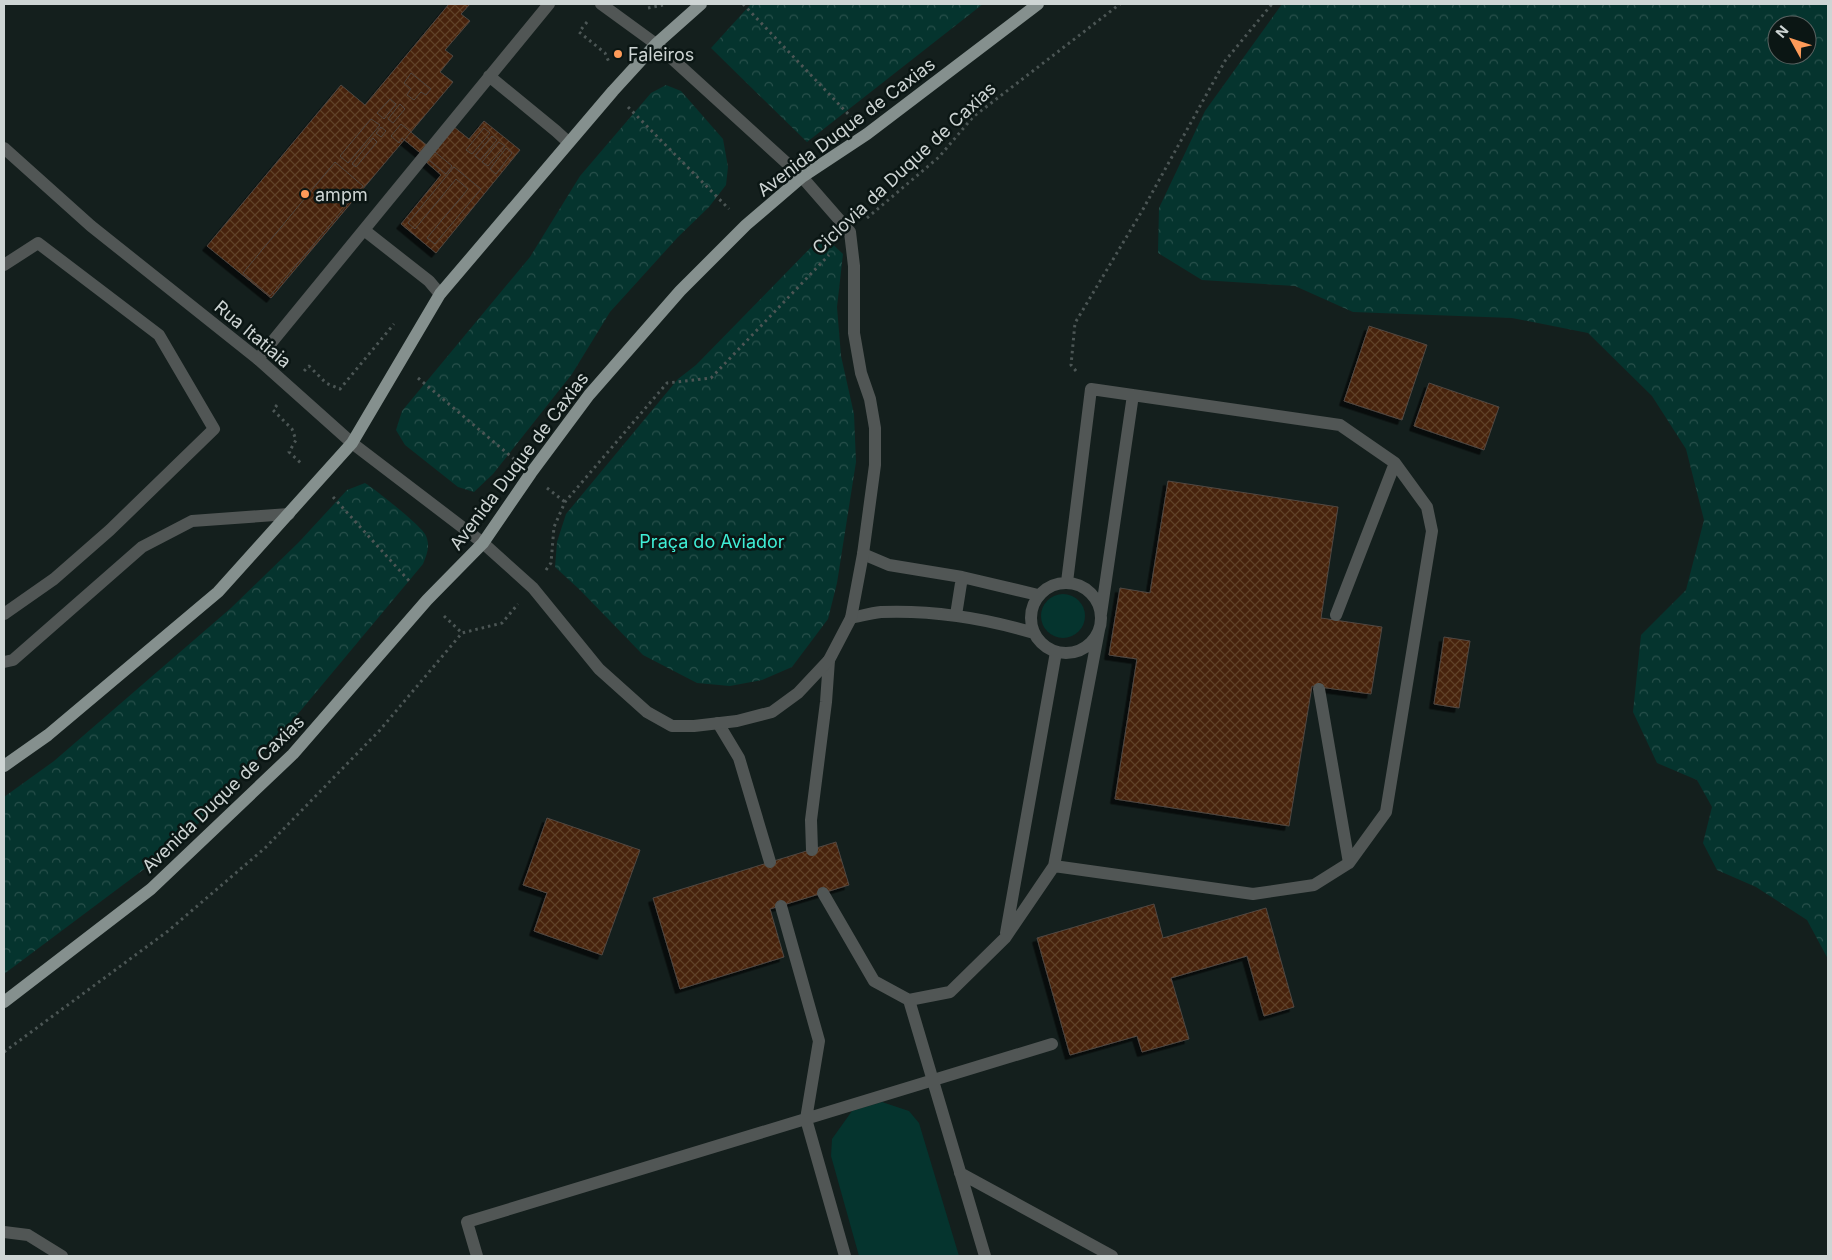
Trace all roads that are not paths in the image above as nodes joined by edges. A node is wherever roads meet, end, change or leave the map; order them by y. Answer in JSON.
{"nodes":[{"id":1,"x":549,"y":4,"type":"edge"},
{"id":2,"x":601,"y":4,"type":"edge"},
{"id":3,"x":701,"y":4,"type":"edge"},
{"id":4,"x":1038,"y":4,"type":"edge"},
{"id":5,"x":656,"y":44,"type":"junction"},
{"id":6,"x":489,"y":76,"type":"junction"},
{"id":7,"x":568,"y":142,"type":"junction"},
{"id":8,"x":4,"y":148,"type":"edge"},
{"id":9,"x":802,"y":177,"type":"junction"},
{"id":10,"x":364,"y":230,"type":"junction"},
{"id":11,"x":4,"y":265,"type":"edge"},
{"id":12,"x":440,"y":294,"type":"junction"},
{"id":13,"x":258,"y":359,"type":"junction"},
{"id":14,"x":1134,"y":395,"type":"junction"},
{"id":15,"x":352,"y":443,"type":"junction"},
{"id":16,"x":1395,"y":463,"type":"junction"},
{"id":17,"x":289,"y":514,"type":"junction"},
{"id":18,"x":483,"y":543,"type":"junction"},
{"id":19,"x":863,"y":554,"type":"junction"},
{"id":20,"x":962,"y":577,"type":"junction"},
{"id":21,"x":1067,"y":582,"type":"junction"},
{"id":22,"x":1038,"y":595,"type":"junction"},
{"id":23,"x":4,"y":614,"type":"edge"},
{"id":24,"x":956,"y":614,"type":"junction"},
{"id":25,"x":1101,"y":614,"type":"junction"},
{"id":26,"x":1336,"y":615,"type":"dead end"},
{"id":27,"x":851,"y":618,"type":"junction"},
{"id":28,"x":1099,"y":630,"type":"junction"},
{"id":29,"x":1034,"y":633,"type":"junction"},
{"id":30,"x":1056,"y":652,"type":"junction"},
{"id":31,"x":828,"y":660,"type":"junction"},
{"id":32,"x":4,"y":662,"type":"edge"},
{"id":33,"x":1320,"y":689,"type":"dead end"},
{"id":34,"x":718,"y":723,"type":"junction"},
{"id":35,"x":4,"y":766,"type":"edge"},
{"id":36,"x":812,"y":850,"type":"dead end"},
{"id":37,"x":770,"y":862,"type":"dead end"},
{"id":38,"x":1350,"y":864,"type":"junction"},
{"id":39,"x":1054,"y":866,"type":"junction"},
{"id":40,"x":823,"y":893,"type":"dead end"},
{"id":41,"x":780,"y":906,"type":"dead end"},
{"id":42,"x":1005,"y":938,"type":"junction"},
{"id":43,"x":909,"y":1000,"type":"junction"},
{"id":44,"x":4,"y":1002,"type":"edge"},
{"id":45,"x":1052,"y":1044,"type":"dead end"},
{"id":46,"x":933,"y":1080,"type":"junction"},
{"id":47,"x":806,"y":1119,"type":"junction"},
{"id":48,"x":960,"y":1173,"type":"junction"},
{"id":49,"x":4,"y":1232,"type":"edge"},
{"id":50,"x":62,"y":1256,"type":"edge"},
{"id":51,"x":477,"y":1256,"type":"edge"},
{"id":52,"x":845,"y":1256,"type":"edge"},
{"id":53,"x":985,"y":1256,"type":"edge"},
{"id":54,"x":1112,"y":1256,"type":"edge"}],
"edges":[{"from":1,"to":6,"type":"street"},
{"from":2,"to":5,"type":"street"},
{"from":3,"to":5,"type":"main road"},
{"from":4,"to":9,"type":"main road","name":"Avenida Duque de Caxias"},
{"from":5,"to":7,"type":"main road"},
{"from":5,"to":9,"type":"street"},
{"from":6,"to":7,"type":"street"},
{"from":6,"to":10,"type":"street"},
{"from":7,"to":12,"type":"main road"},
{"from":8,"to":13,"type":"street","name":"Rua Itatiaia"},
{"from":9,"to":18,"type":"main road","name":"Avenida Duque de Caxias"},
{"from":9,"to":19,"type":"street"},
{"from":10,"to":12,"type":"street"},
{"from":10,"to":13,"type":"street"},
{"from":11,"to":23,"type":"street"},
{"from":12,"to":15,"type":"main road"},
{"from":13,"to":15,"type":"street","name":"Rua Itatiaia"},
{"from":14,"to":16,"type":"street"},
{"from":14,"to":21,"type":"street"},
{"from":14,"to":25,"type":"street"},
{"from":15,"to":17,"type":"main road"},
{"from":15,"to":18,"type":"street","name":"Rua Itatiaia"},
{"from":16,"to":26,"type":"street"},
{"from":16,"to":38,"type":"street"},
{"from":17,"to":32,"type":"street"},
{"from":17,"to":35,"type":"main road"},
{"from":18,"to":34,"type":"street","name":"Rua Itatiaia"},
{"from":18,"to":44,"type":"main road","name":"Avenida Duque de Caxias"},
{"from":19,"to":20,"type":"street"},
{"from":19,"to":27,"type":"street"},
{"from":20,"to":22,"type":"street"},
{"from":20,"to":24,"type":"street"},
{"from":21,"to":22,"type":"street"},
{"from":21,"to":25,"type":"street"},
{"from":22,"to":29,"type":"street"},
{"from":24,"to":27,"type":"street"},
{"from":24,"to":29,"type":"street"},
{"from":25,"to":28,"type":"street"},
{"from":27,"to":31,"type":"street"},
{"from":28,"to":30,"type":"street"},
{"from":28,"to":39,"type":"street"},
{"from":29,"to":30,"type":"street"},
{"from":30,"to":42,"type":"street"},
{"from":31,"to":34,"type":"street","name":"Rua Itatiaia"},
{"from":31,"to":36,"type":"street"},
{"from":33,"to":38,"type":"street"},
{"from":34,"to":37,"type":"street"},
{"from":38,"to":39,"type":"street"},
{"from":39,"to":42,"type":"street"},
{"from":40,"to":43,"type":"street"},
{"from":41,"to":47,"type":"street"},
{"from":42,"to":43,"type":"street"},
{"from":43,"to":46,"type":"street"},
{"from":45,"to":46,"type":"street"},
{"from":46,"to":47,"type":"street"},
{"from":46,"to":48,"type":"street"},
{"from":47,"to":51,"type":"street"},
{"from":47,"to":52,"type":"street"},
{"from":48,"to":53,"type":"street"},
{"from":48,"to":54,"type":"street"},
{"from":49,"to":50,"type":"street"}]}
